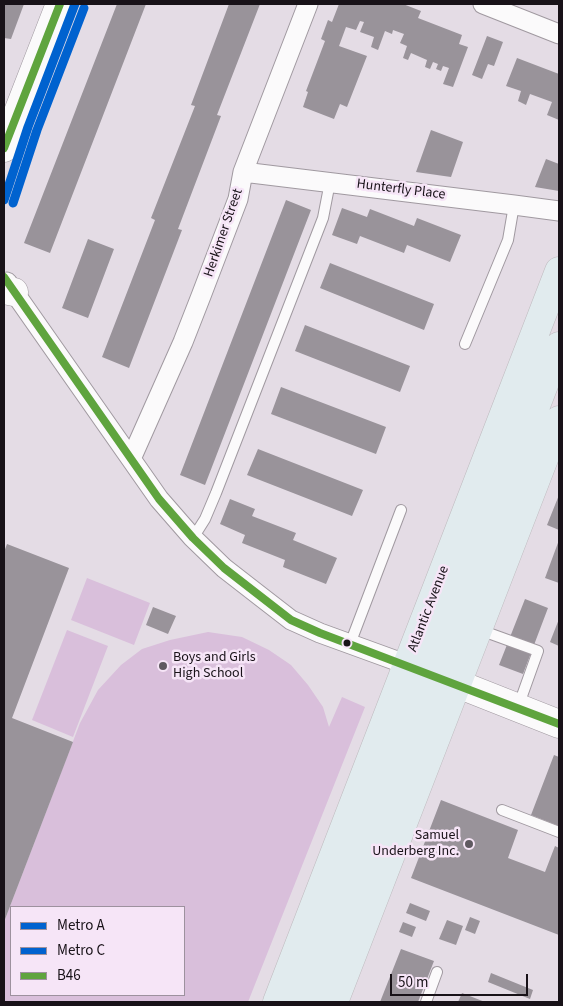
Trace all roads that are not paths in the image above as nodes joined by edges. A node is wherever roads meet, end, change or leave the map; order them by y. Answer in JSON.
{"nodes":[{"id":1,"x":60,"y":4,"type":"edge"},
{"id":2,"x":308,"y":4,"type":"edge"},
{"id":3,"x":483,"y":4,"type":"edge"},
{"id":4,"x":559,"y":34,"type":"edge"},
{"id":5,"x":4,"y":148,"type":"edge"},
{"id":6,"x":242,"y":172,"type":"junction"},
{"id":7,"x":330,"y":182,"type":"junction"},
{"id":8,"x":514,"y":205,"type":"junction"},
{"id":9,"x":559,"y":211,"type":"edge"},
{"id":10,"x":559,"y":271,"type":"edge"},
{"id":11,"x":7,"y":286,"type":"edge"},
{"id":12,"x":464,"y":344,"type":"dead end"},
{"id":13,"x":559,"y":346,"type":"edge"},
{"id":14,"x":559,"y":420,"type":"edge"},
{"id":15,"x":130,"y":458,"type":"junction"},
{"id":16,"x":402,"y":510,"type":"dead end"},
{"id":17,"x":193,"y":538,"type":"junction"},
{"id":18,"x":483,"y":542,"type":"junction"},
{"id":19,"x":482,"y":618,"type":"junction"},
{"id":20,"x":350,"y":644,"type":"junction"},
{"id":21,"x":432,"y":675,"type":"junction"},
{"id":22,"x":518,"y":708,"type":"junction"},
{"id":23,"x":559,"y":724,"type":"edge"},
{"id":24,"x":502,"y":810,"type":"dead end"},
{"id":25,"x":346,"y":823,"type":"junction"},
{"id":26,"x":559,"y":832,"type":"edge"},
{"id":27,"x":346,"y":898,"type":"junction"},
{"id":28,"x":437,"y":972,"type":"dead end"},
{"id":29,"x":277,"y":1002,"type":"edge"},
{"id":30,"x":306,"y":1002,"type":"edge"},
{"id":31,"x":335,"y":1002,"type":"edge"},
{"id":32,"x":426,"y":1002,"type":"edge"}],
"edges":[{"from":1,"to":5,"type":"main road"},
{"from":2,"to":6,"type":"street","name":"Herkimer Street"},
{"from":3,"to":4,"type":"street"},
{"from":6,"to":7,"type":"street","name":"Hunterfly Place"},
{"from":6,"to":15,"type":"street","name":"Herkimer Street"},
{"from":7,"to":8,"type":"street","name":"Hunterfly Place"},
{"from":7,"to":17,"type":"lane"},
{"from":8,"to":9,"type":"street","name":"Hunterfly Place"},
{"from":8,"to":12,"type":"lane"},
{"from":10,"to":21,"type":"main road","name":"Atlantic Avenue"},
{"from":11,"to":15,"type":"street"},
{"from":13,"to":18,"type":"main road"},
{"from":14,"to":19,"type":"main road","name":"Atlantic Avenue"},
{"from":15,"to":17,"type":"street"},
{"from":16,"to":20,"type":"lane"},
{"from":17,"to":20,"type":"street"},
{"from":18,"to":19,"type":"main road"},
{"from":18,"to":21,"type":"main road"},
{"from":19,"to":21,"type":"main road","name":"Atlantic Avenue"},
{"from":19,"to":22,"type":"lane"},
{"from":20,"to":21,"type":"street"},
{"from":21,"to":22,"type":"main road"},
{"from":21,"to":25,"type":"main road","name":"Atlantic Avenue"},
{"from":21,"to":27,"type":"main road"},
{"from":21,"to":31,"type":"main road","name":"Atlantic Avenue"},
{"from":22,"to":23,"type":"main road"},
{"from":24,"to":26,"type":"lane"},
{"from":25,"to":27,"type":"main road"},
{"from":25,"to":29,"type":"main road","name":"Atlantic Avenue"},
{"from":27,"to":30,"type":"main road"},
{"from":28,"to":32,"type":"lane"}]}
